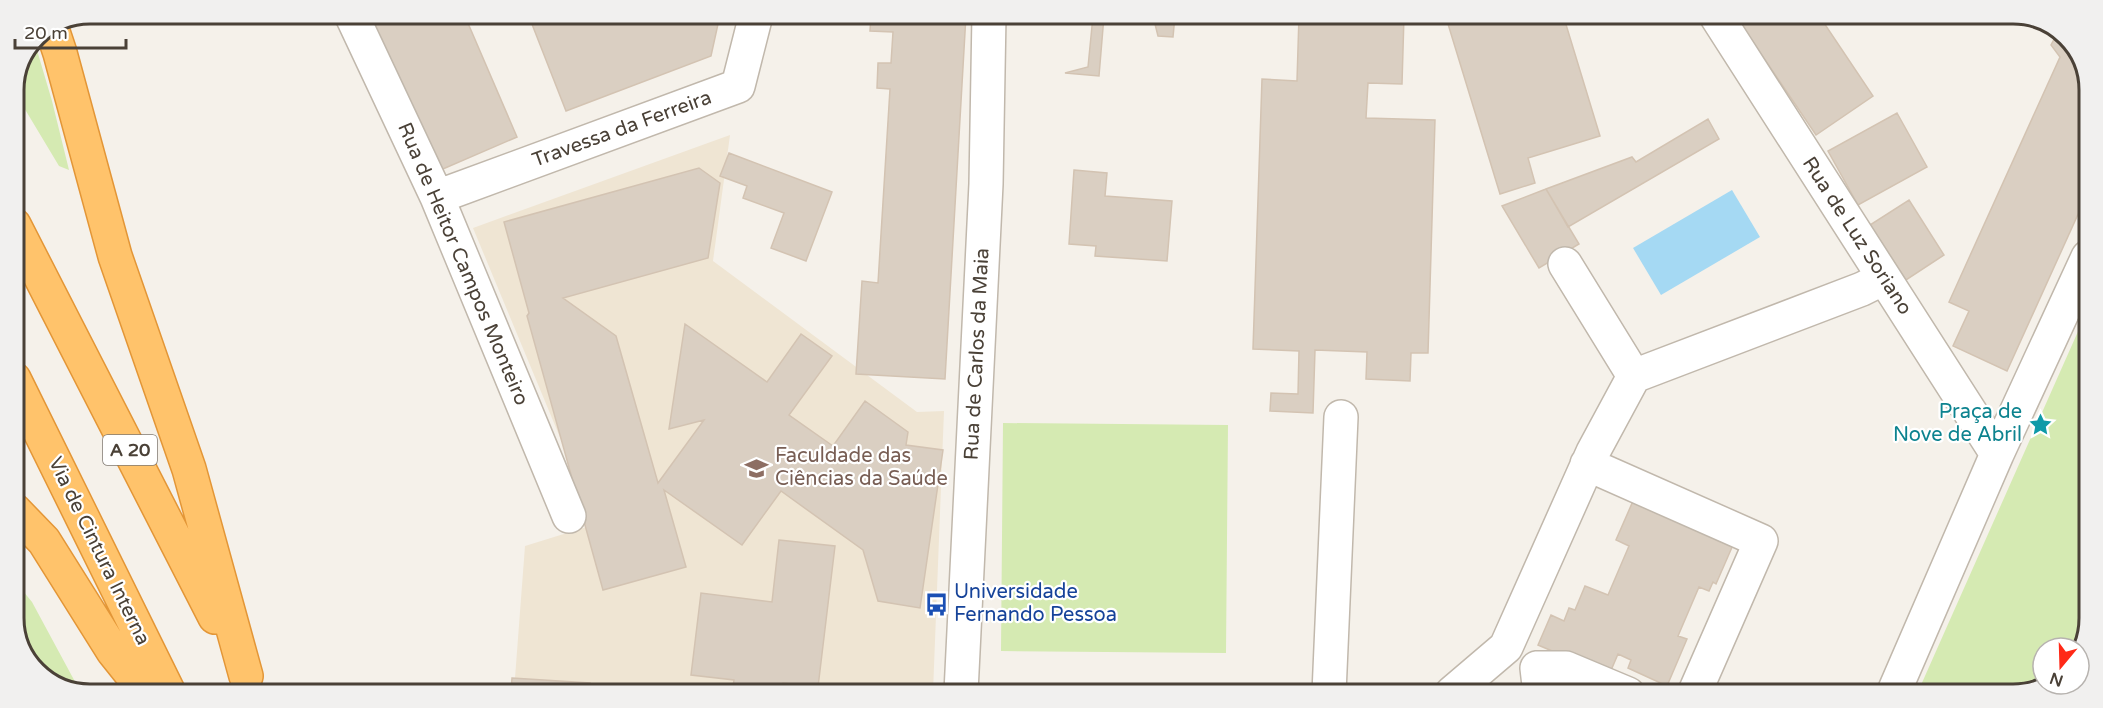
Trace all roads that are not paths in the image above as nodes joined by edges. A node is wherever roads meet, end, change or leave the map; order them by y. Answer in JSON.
{"nodes":[{"id":1,"x":356,"y":24,"type":"edge"},
{"id":2,"x":754,"y":24,"type":"edge"},
{"id":3,"x":989,"y":24,"type":"edge"},
{"id":4,"x":1722,"y":24,"type":"edge"},
{"id":5,"x":54,"y":35,"type":"edge"},
{"id":6,"x":437,"y":197,"type":"junction"},
{"id":7,"x":24,"y":244,"type":"edge"},
{"id":8,"x":1565,"y":264,"type":"dead end"},
{"id":9,"x":2079,"y":276,"type":"edge"},
{"id":10,"x":1884,"y":278,"type":"junction"},
{"id":11,"x":1634,"y":376,"type":"junction"},
{"id":12,"x":24,"y":399,"type":"edge"},
{"id":13,"x":1341,"y":417,"type":"dead end"},
{"id":14,"x":1997,"y":454,"type":"junction"},
{"id":15,"x":1587,"y":464,"type":"junction"},
{"id":16,"x":569,"y":516,"type":"dead end"},
{"id":17,"x":24,"y":520,"type":"edge"},
{"id":18,"x":1515,"y":629,"type":"junction"},
{"id":19,"x":1492,"y":660,"type":"junction"},
{"id":20,"x":1538,"y":681,"type":"edge"},
{"id":21,"x":249,"y":683,"type":"edge"},
{"id":22,"x":139,"y":684,"type":"edge"},
{"id":23,"x":165,"y":684,"type":"edge"},
{"id":24,"x":961,"y":684,"type":"edge"},
{"id":25,"x":1329,"y":684,"type":"edge"},
{"id":26,"x":1463,"y":684,"type":"edge"},
{"id":27,"x":1604,"y":684,"type":"edge"},
{"id":28,"x":1698,"y":684,"type":"edge"},
{"id":29,"x":1897,"y":684,"type":"edge"}],
"edges":[{"from":1,"to":6,"type":"street","name":"Rua de Heitor Campos Monteiro"},
{"from":2,"to":6,"type":"street","name":"Travessa da Ferreira"},
{"from":3,"to":24,"type":"street","name":"Rua de Carlos da Maia"},
{"from":4,"to":10,"type":"street","name":"Rua de Luz Soriano"},
{"from":5,"to":21,"type":"highway"},
{"from":6,"to":16,"type":"street","name":"Rua de Heitor Campos Monteiro"},
{"from":7,"to":21,"type":"highway","number":"A 20"},
{"from":8,"to":11,"type":"street"},
{"from":9,"to":14,"type":"street"},
{"from":10,"to":11,"type":"street"},
{"from":10,"to":14,"type":"street","name":"Rua de Luz Soriano"},
{"from":11,"to":15,"type":"street"},
{"from":12,"to":23,"type":"highway","name":"Via de Cintura Interna"},
{"from":13,"to":25,"type":"street"},
{"from":14,"to":29,"type":"street"},
{"from":15,"to":18,"type":"street"},
{"from":15,"to":28,"type":"street"},
{"from":17,"to":22,"type":"highway"},
{"from":18,"to":19,"type":"street"},
{"from":18,"to":20,"type":"street"},
{"from":19,"to":20,"type":"street"},
{"from":19,"to":26,"type":"street"},
{"from":20,"to":27,"type":"street"}]}
